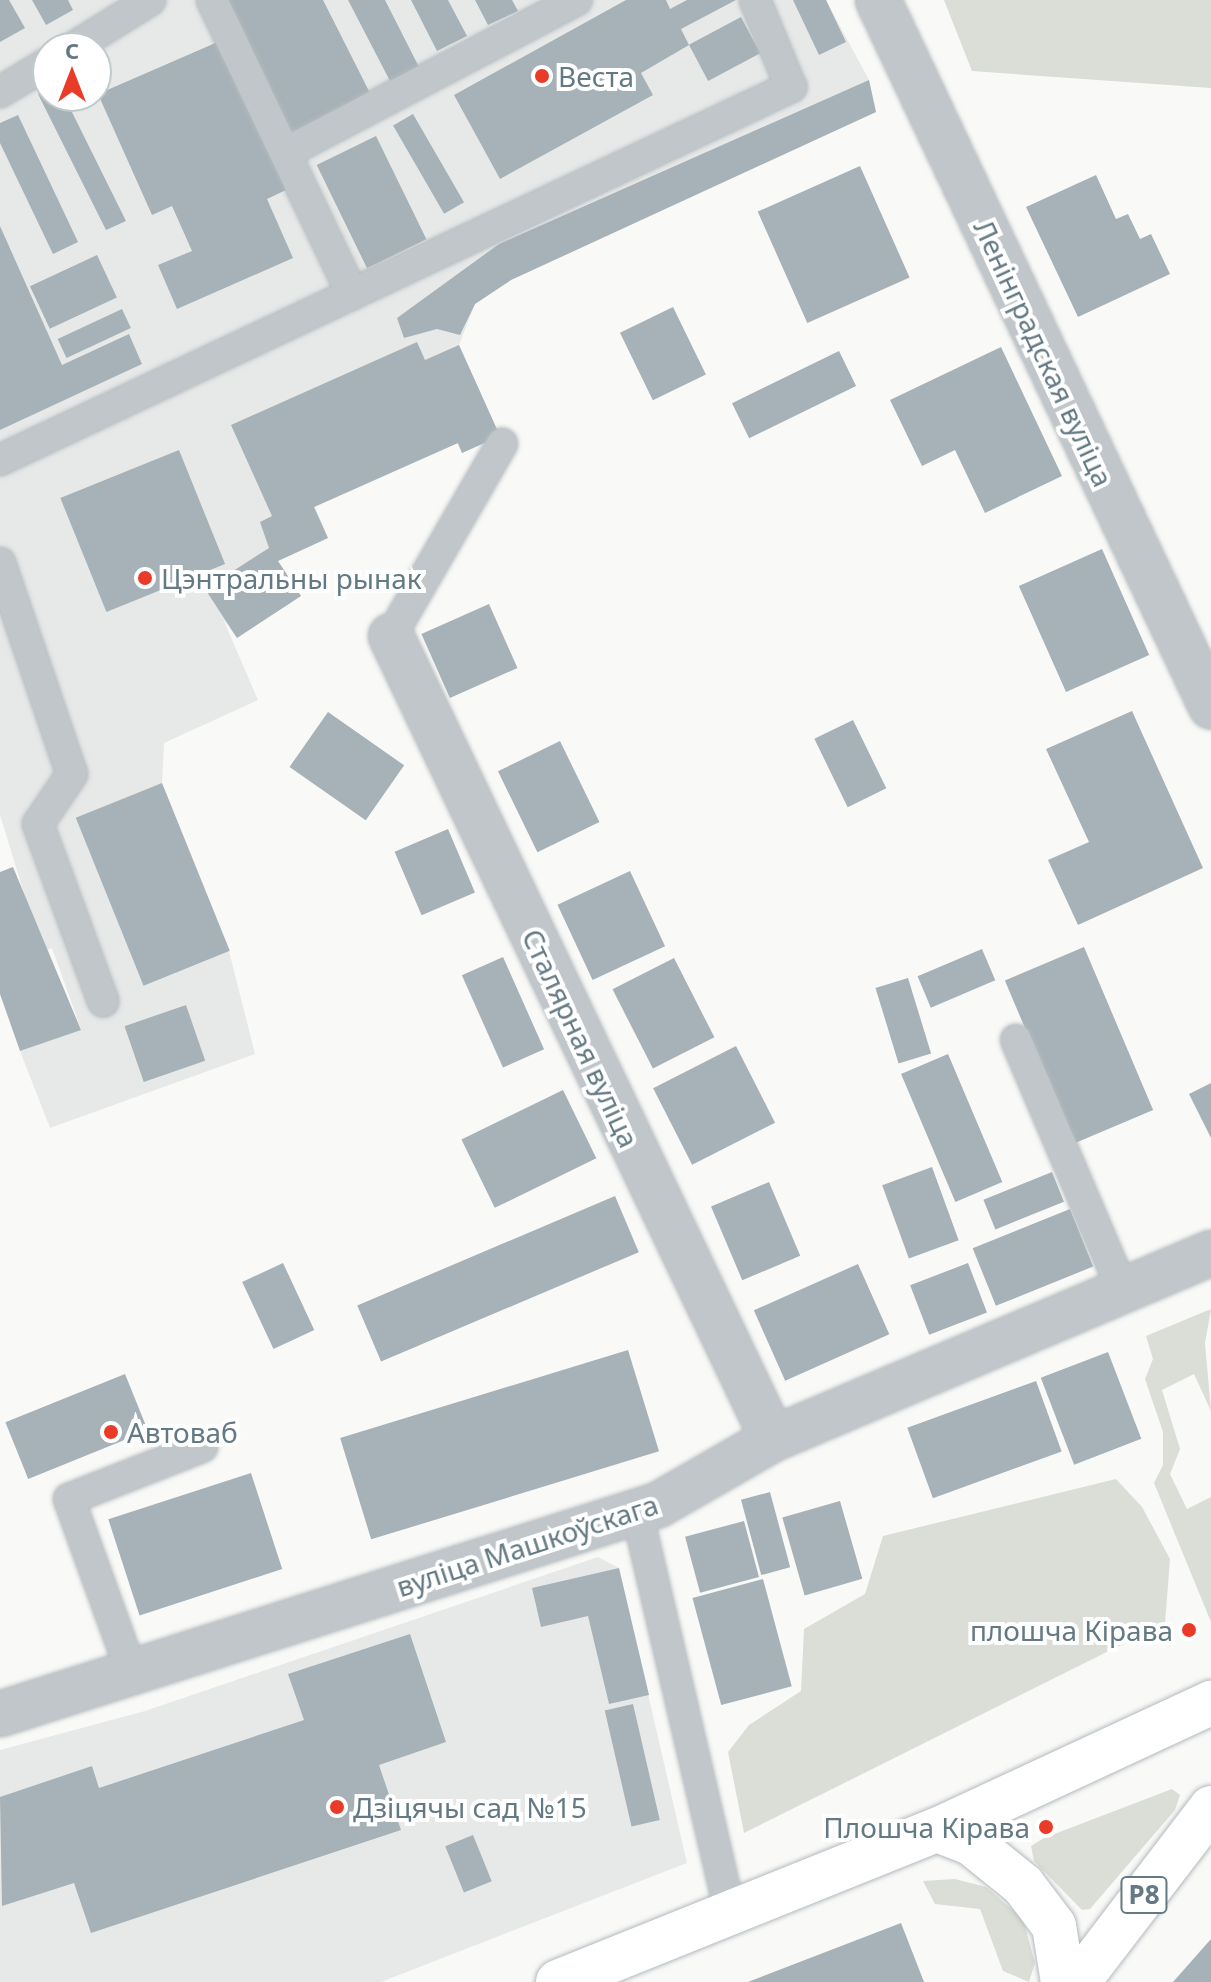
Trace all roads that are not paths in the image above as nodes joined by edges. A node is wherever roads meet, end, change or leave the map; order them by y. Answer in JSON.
{"nodes":[{"id":1,"x":150,"y":0,"type":"edge"},
{"id":2,"x":212,"y":0,"type":"edge"},
{"id":3,"x":577,"y":0,"type":"edge"},
{"id":4,"x":755,"y":0,"type":"edge"},
{"id":5,"x":878,"y":0,"type":"edge"},
{"id":6,"x":99,"y":32,"type":"edge"},
{"id":7,"x":32,"y":73,"type":"edge"},
{"id":8,"x":0,"y":92,"type":"edge"},
{"id":9,"x":287,"y":152,"type":"junction"},
{"id":10,"x":352,"y":294,"type":"junction"},
{"id":11,"x":502,"y":444,"type":"dead end"},
{"id":12,"x":0,"y":460,"type":"edge"},
{"id":13,"x":0,"y":563,"type":"edge"},
{"id":14,"x":391,"y":636,"type":"joint"},
{"id":15,"x":1211,"y":706,"type":"edge"},
{"id":16,"x":103,"y":1001,"type":"dead end"},
{"id":17,"x":1016,"y":1040,"type":"dead end"},
{"id":18,"x":1211,"y":1253,"type":"edge"},
{"id":19,"x":1124,"y":1293,"type":"junction"},
{"id":20,"x":773,"y":1439,"type":"junction"},
{"id":21,"x":202,"y":1447,"type":"dead end"},
{"id":22,"x":637,"y":1512,"type":"junction"},
{"id":23,"x":132,"y":1673,"type":"junction"},
{"id":24,"x":1211,"y":1703,"type":"edge"},
{"id":25,"x":0,"y":1714,"type":"edge"},
{"id":26,"x":1211,"y":1808,"type":"edge"},
{"id":27,"x":937,"y":1830,"type":"junction"},
{"id":28,"x":731,"y":1916,"type":"junction"},
{"id":29,"x":558,"y":1982,"type":"edge"},
{"id":30,"x":1063,"y":1982,"type":"edge"},
{"id":31,"x":1078,"y":1982,"type":"edge"}],
"edges":[{"from":1,"to":6,"type":"lane"},
{"from":2,"to":9,"type":"lane"},
{"from":3,"to":9,"type":"lane"},
{"from":4,"to":10,"type":"lane"},
{"from":5,"to":15,"type":"street","name":"Ленінградская вуліца"},
{"from":7,"to":8,"type":"lane"},
{"from":9,"to":10,"type":"lane"},
{"from":10,"to":12,"type":"lane"},
{"from":11,"to":14,"type":"lane"},
{"from":13,"to":16,"type":"lane"},
{"from":14,"to":20,"type":"street","name":"Сталярная вуліца"},
{"from":17,"to":19,"type":"lane"},
{"from":18,"to":19,"type":"street","name":"вуліца Машкоўскага"},
{"from":19,"to":20,"type":"street","name":"вуліца Машкоўскага"},
{"from":20,"to":22,"type":"street","name":"вуліца Машкоўскага"},
{"from":21,"to":23,"type":"lane"},
{"from":22,"to":23,"type":"street","name":"вуліца Машкоўскага"},
{"from":22,"to":28,"type":"lane"},
{"from":23,"to":25,"type":"street","name":"вуліца Машкоўскага"},
{"from":24,"to":27,"type":"main road"},
{"from":26,"to":31,"type":"main road","number":"Р8"},
{"from":27,"to":28,"type":"main road"},
{"from":27,"to":30,"type":"main road"},
{"from":28,"to":29,"type":"main road"}]}
